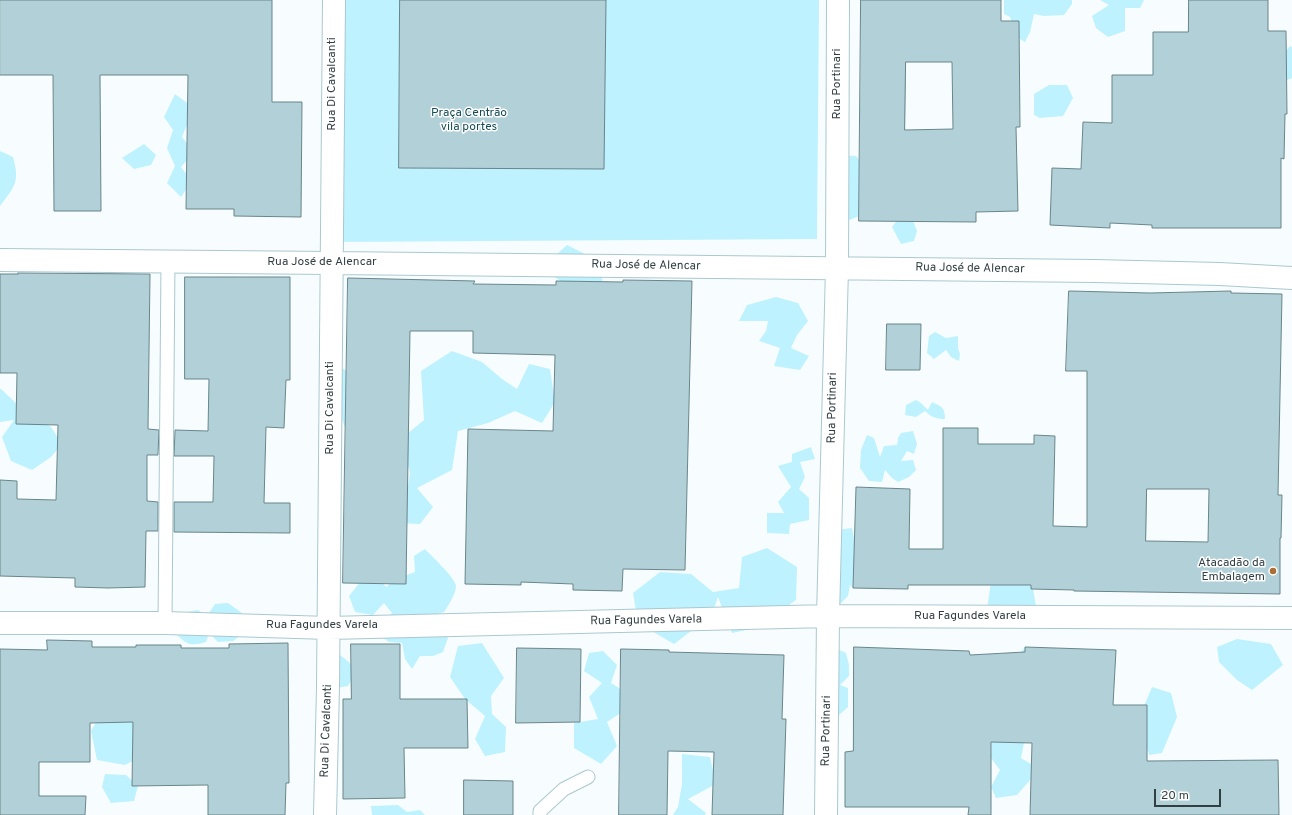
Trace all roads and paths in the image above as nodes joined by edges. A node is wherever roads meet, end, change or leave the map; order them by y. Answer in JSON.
{"nodes":[{"id":1,"x":334,"y":0,"type":"edge"},
{"id":2,"x":838,"y":0,"type":"edge"},
{"id":3,"x":0,"y":260,"type":"edge"},
{"id":4,"x":168,"y":262,"type":"junction"},
{"id":5,"x":332,"y":263,"type":"junction"},
{"id":6,"x":837,"y":268,"type":"junction"},
{"id":7,"x":1292,"y":278,"type":"edge"},
{"id":8,"x":828,"y":616,"type":"junction"},
{"id":9,"x":1292,"y":618,"type":"edge"},
{"id":10,"x":0,"y":623,"type":"edge"},
{"id":11,"x":164,"y":623,"type":"junction"},
{"id":12,"x":329,"y":628,"type":"junction"},
{"id":13,"x":588,"y":777,"type":"dead end"},
{"id":14,"x":325,"y":815,"type":"edge"},
{"id":15,"x":540,"y":815,"type":"edge"},
{"id":16,"x":826,"y":815,"type":"edge"}],
"edges":[{"from":1,"to":5,"type":"street","name":"Rua Di Cavalcanti"},
{"from":2,"to":6,"type":"street","name":"Rua Portinari"},
{"from":3,"to":4,"type":"street","name":"Rua José de Alencar"},
{"from":4,"to":5,"type":"street","name":"Rua José de Alencar"},
{"from":4,"to":11,"type":"lane"},
{"from":5,"to":6,"type":"street","name":"Rua José de Alencar"},
{"from":5,"to":12,"type":"street","name":"Rua Di Cavalcanti"},
{"from":6,"to":7,"type":"street","name":"Rua José de Alencar"},
{"from":6,"to":8,"type":"street","name":"Rua Portinari"},
{"from":8,"to":9,"type":"street","name":"Rua Fagundes Varela"},
{"from":8,"to":12,"type":"street","name":"Rua Fagundes Varela"},
{"from":8,"to":16,"type":"street","name":"Rua Portinari"},
{"from":10,"to":11,"type":"street","name":"Rua Fagundes Varela"},
{"from":11,"to":12,"type":"street","name":"Rua Fagundes Varela"},
{"from":12,"to":14,"type":"street","name":"Rua Di Cavalcanti"},
{"from":13,"to":15,"type":"lane"}]}
